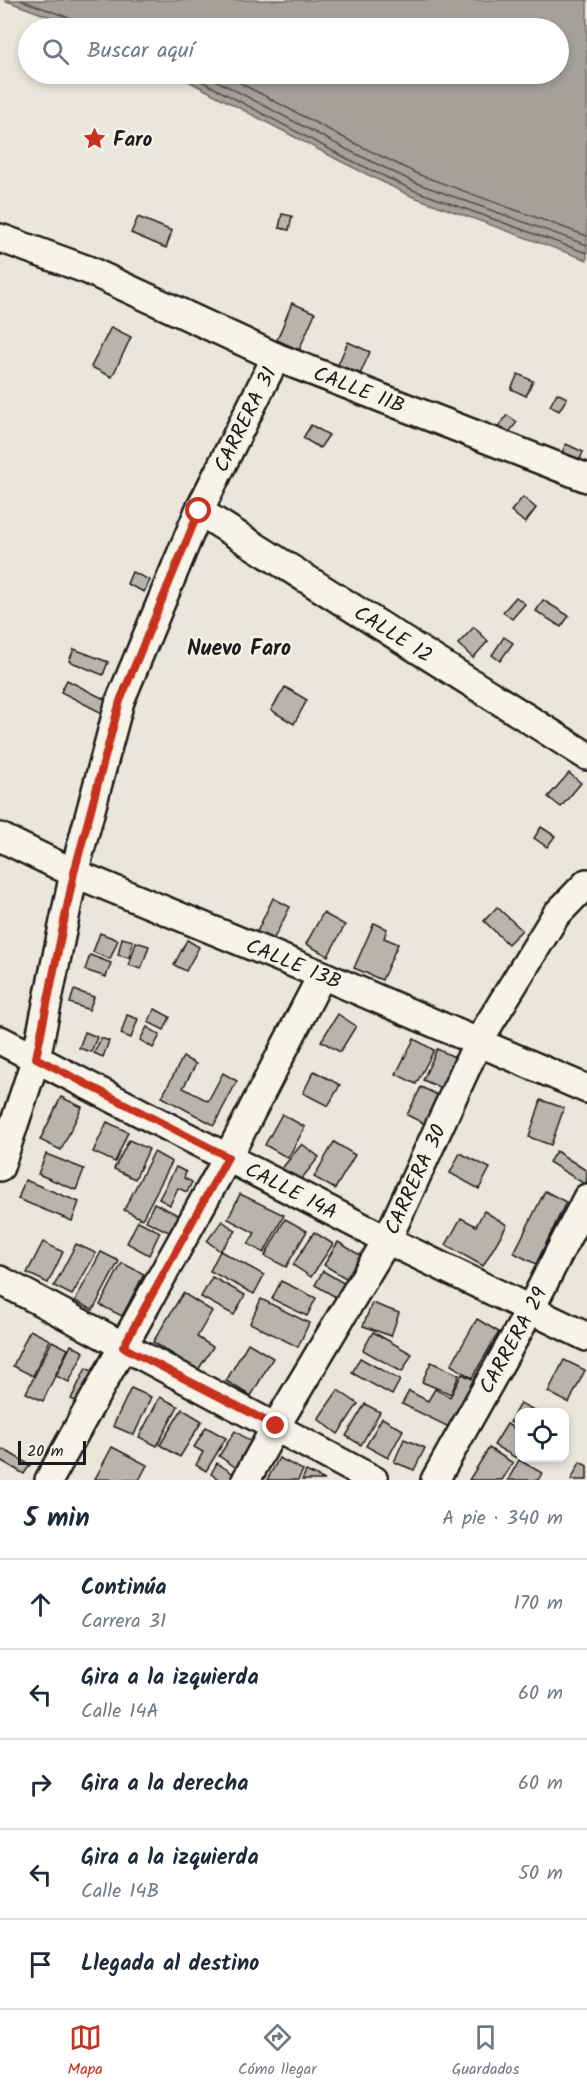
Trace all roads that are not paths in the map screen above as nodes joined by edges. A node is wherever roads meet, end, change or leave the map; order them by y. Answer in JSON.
{"nodes":[{"id":1,"x":0,"y":238,"type":"edge"},
{"id":2,"x":276,"y":357,"type":"junction"},
{"id":3,"x":587,"y":478,"type":"edge"},
{"id":4,"x":199,"y":511,"type":"junction"},
{"id":5,"x":587,"y":756,"type":"edge"},
{"id":6,"x":0,"y":837,"type":"edge"},
{"id":7,"x":74,"y":873,"type":"junction"},
{"id":8,"x":587,"y":883,"type":"edge"},
{"id":9,"x":322,"y":975,"type":"junction"},
{"id":10,"x":0,"y":1040,"type":"edge"},
{"id":11,"x":478,"y":1042,"type":"junction"},
{"id":12,"x":36,"y":1058,"type":"junction"},
{"id":13,"x":587,"y":1089,"type":"edge"},
{"id":14,"x":228,"y":1157,"type":"junction"},
{"id":15,"x":0,"y":1167,"type":"edge"},
{"id":16,"x":587,"y":1198,"type":"edge"},
{"id":17,"x":387,"y":1240,"type":"junction"},
{"id":18,"x":0,"y":1280,"type":"edge"},
{"id":19,"x":530,"y":1310,"type":"junction"},
{"id":20,"x":587,"y":1337,"type":"edge"},
{"id":21,"x":123,"y":1347,"type":"junction"},
{"id":22,"x":276,"y":1426,"type":"junction"},
{"id":23,"x":49,"y":1480,"type":"edge"},
{"id":24,"x":246,"y":1480,"type":"edge"},
{"id":25,"x":374,"y":1480,"type":"edge"},
{"id":26,"x":435,"y":1480,"type":"edge"}],
"edges":[{"from":1,"to":2,"type":"street","name":"CALLE 11B"},
{"from":2,"to":3,"type":"street","name":"CALLE 11B"},
{"from":2,"to":4,"type":"street","name":"CARRERA 31"},
{"from":4,"to":5,"type":"street","name":"CALLE 12"},
{"from":4,"to":7,"type":"street","name":"CARRERA 31"},
{"from":6,"to":7,"type":"street","name":"CALLE 13B"},
{"from":7,"to":9,"type":"street","name":"CALLE 13B"},
{"from":7,"to":12,"type":"street","name":"CARRERA 31"},
{"from":8,"to":11,"type":"street","name":"CARRERA 30"},
{"from":9,"to":11,"type":"street","name":"CALLE 13B"},
{"from":9,"to":14,"type":"street"},
{"from":10,"to":12,"type":"street","name":"CALLE 14A"},
{"from":11,"to":13,"type":"street","name":"CALLE 13B"},
{"from":11,"to":17,"type":"street","name":"CARRERA 30"},
{"from":12,"to":14,"type":"street","name":"CALLE 14A"},
{"from":12,"to":15,"type":"street","name":"CARRERA 31"},
{"from":14,"to":17,"type":"street","name":"CALLE 14A"},
{"from":14,"to":21,"type":"street"},
{"from":16,"to":19,"type":"street","name":"CARRERA 29"},
{"from":17,"to":19,"type":"street","name":"CALLE 14A"},
{"from":17,"to":22,"type":"street","name":"CARRERA 30"},
{"from":18,"to":21,"type":"street"},
{"from":19,"to":20,"type":"street","name":"CALLE 14A"},
{"from":19,"to":26,"type":"street","name":"CARRERA 29"},
{"from":21,"to":22,"type":"street"},
{"from":21,"to":23,"type":"street"},
{"from":22,"to":24,"type":"street","name":"CARRERA 30"},
{"from":22,"to":25,"type":"street"}]}
